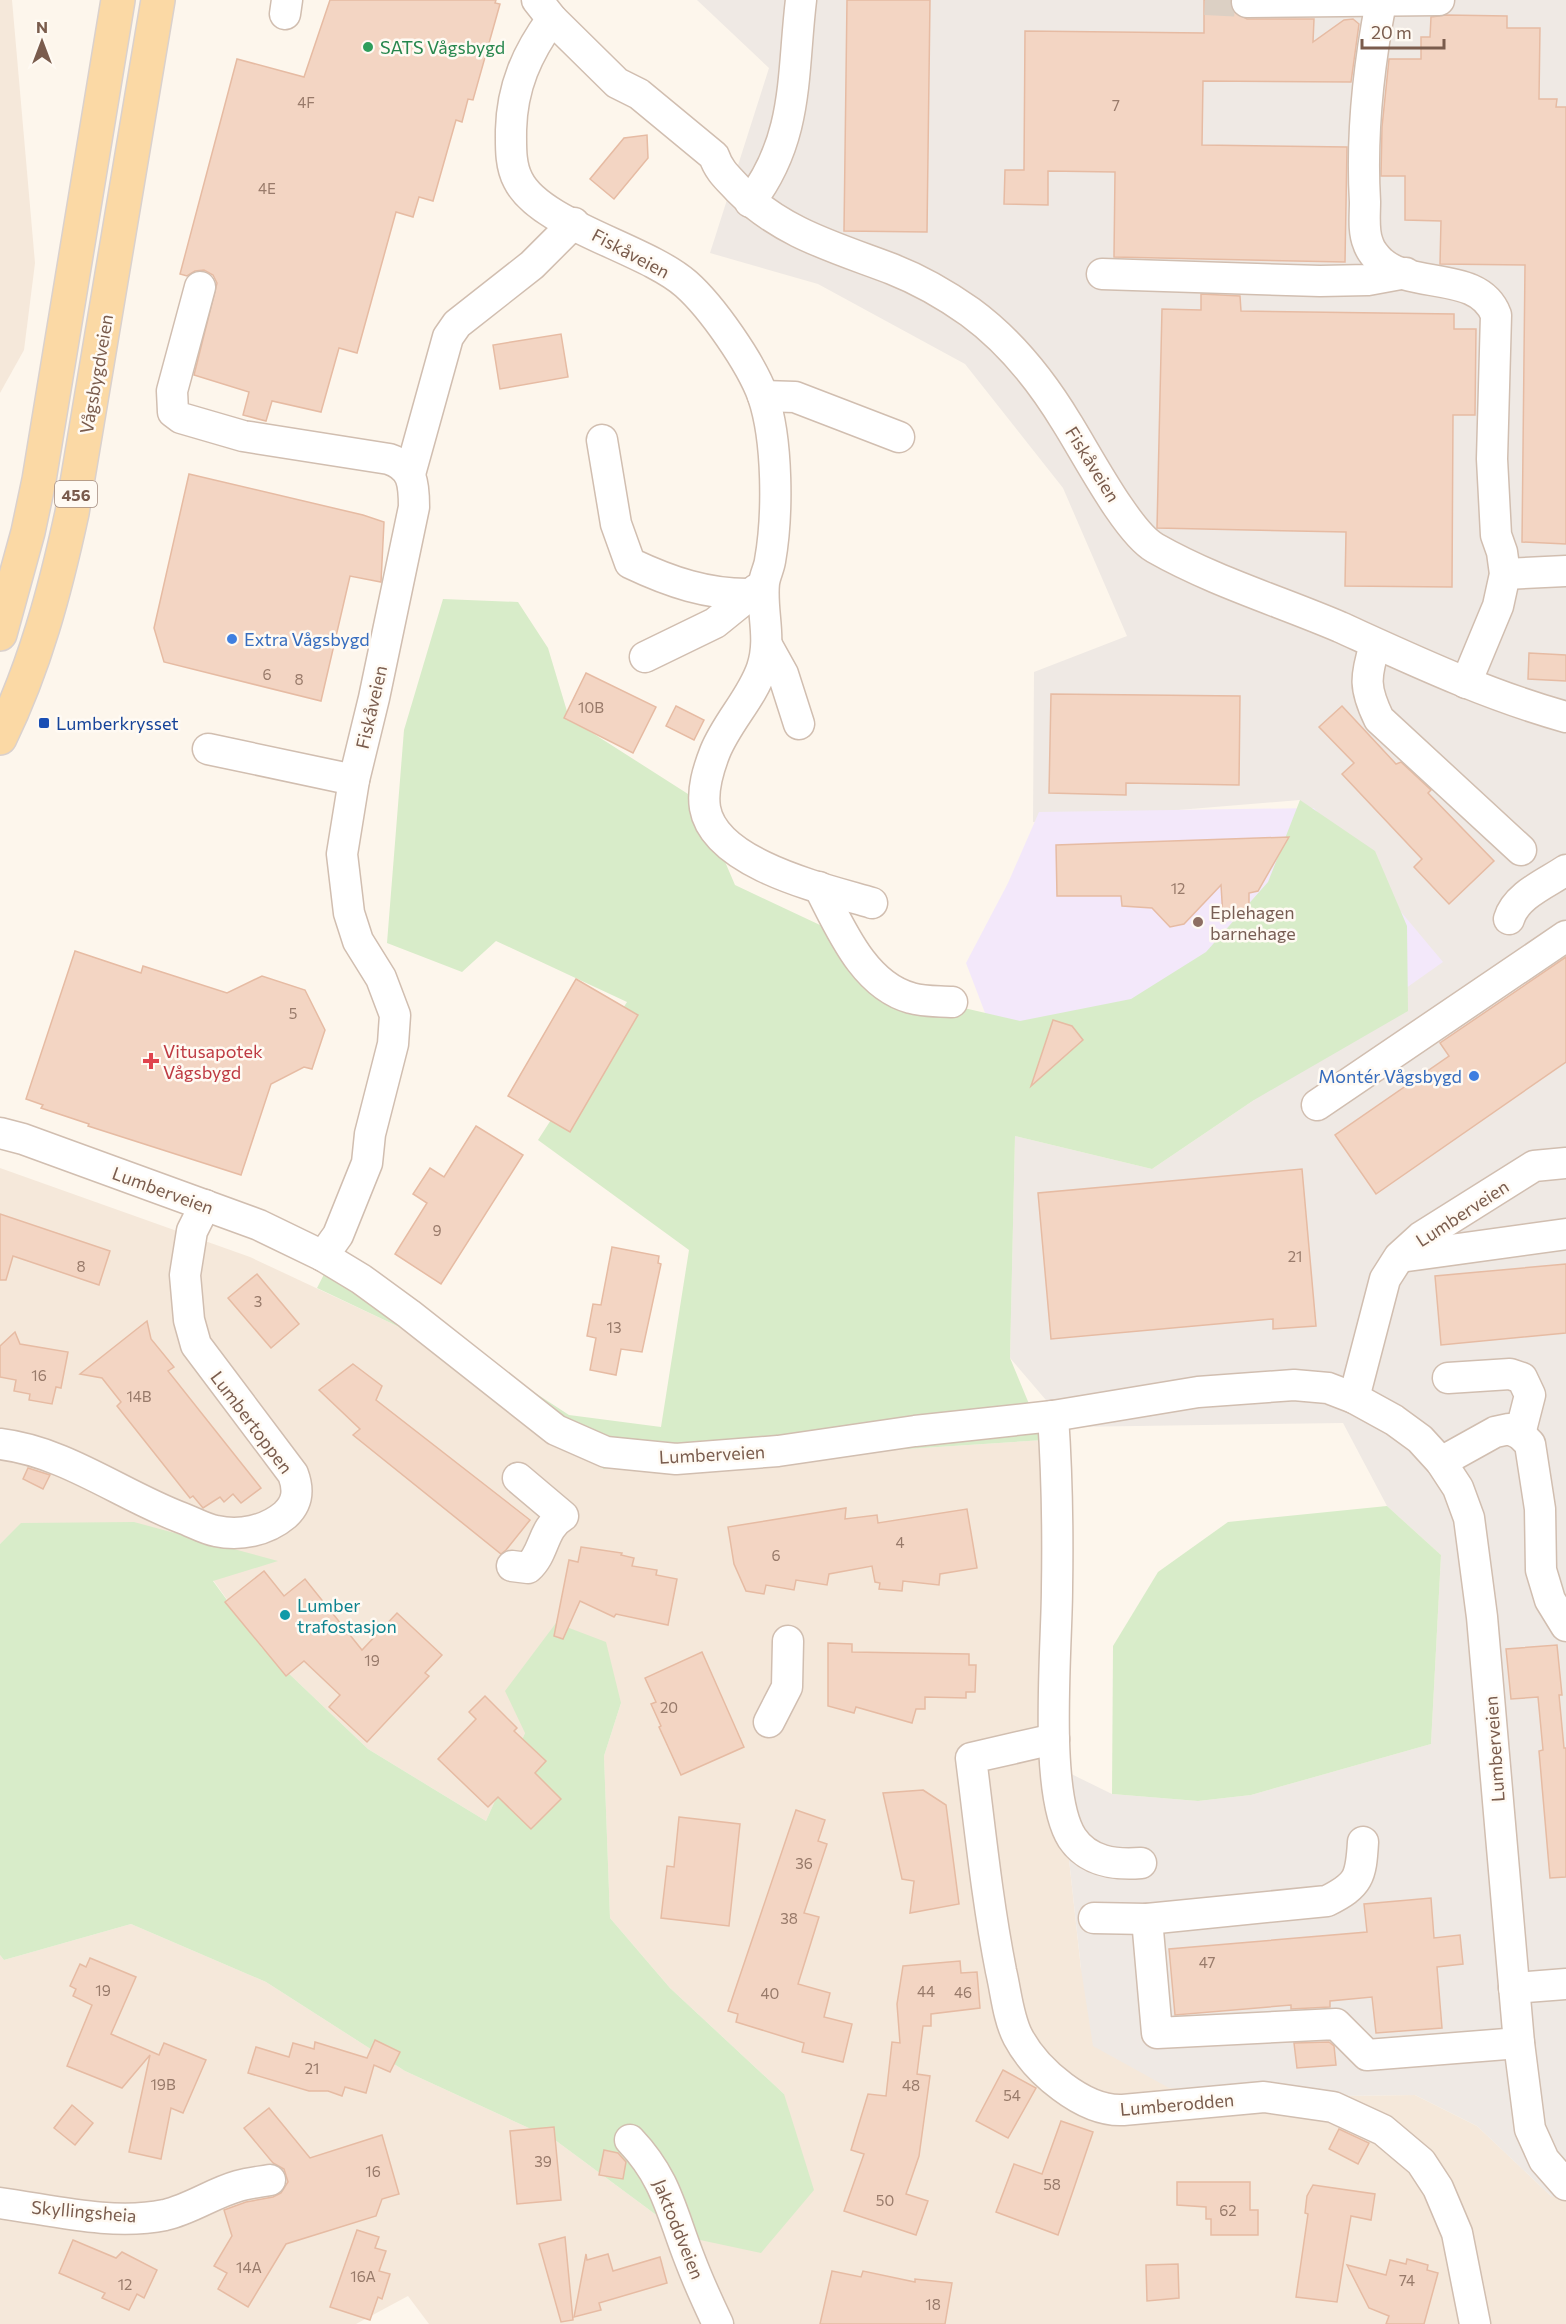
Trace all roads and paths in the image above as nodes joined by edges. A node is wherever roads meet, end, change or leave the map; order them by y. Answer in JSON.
{"nodes":[{"id":1,"x":97,"y":0,"type":"edge"},
{"id":2,"x":118,"y":0,"type":"edge"},
{"id":3,"x":158,"y":0,"type":"edge"},
{"id":4,"x":179,"y":0,"type":"edge"},
{"id":5,"x":801,"y":0,"type":"edge"},
{"id":6,"x":1439,"y":0,"type":"edge"},
{"id":7,"x":1247,"y":2,"type":"dead end"},
{"id":8,"x":1381,"y":2,"type":"junction"},
{"id":9,"x":544,"y":10,"type":"edge"},
{"id":10,"x":100,"y":109,"type":"junction"},
{"id":11,"x":750,"y":201,"type":"junction"},
{"id":12,"x":573,"y":223,"type":"junction"},
{"id":13,"x":118,"y":240,"type":"junction"},
{"id":14,"x":1406,"y":273,"type":"junction"},
{"id":15,"x":1102,"y":274,"type":"dead end"},
{"id":16,"x":200,"y":287,"type":"dead end"},
{"id":17,"x":762,"y":396,"type":"junction"},
{"id":18,"x":899,"y":437,"type":"dead end"},
{"id":19,"x":602,"y":440,"type":"dead end"},
{"id":20,"x":411,"y":474,"type":"junction"},
{"id":21,"x":1566,"y":572,"type":"edge"},
{"id":22,"x":1505,"y":574,"type":"junction"},
{"id":23,"x":758,"y":589,"type":"junction"},
{"id":24,"x":0,"y":634,"type":"edge"},
{"id":25,"x":1375,"y":645,"type":"junction"},
{"id":26,"x":768,"y":647,"type":"junction"},
{"id":27,"x":645,"y":657,"type":"dead end"},
{"id":28,"x":1466,"y":683,"type":"junction"},
{"id":29,"x":1566,"y":717,"type":"edge"},
{"id":30,"x":799,"y":724,"type":"dead end"},
{"id":31,"x":0,"y":738,"type":"edge"},
{"id":32,"x":208,"y":749,"type":"dead end"},
{"id":33,"x":354,"y":780,"type":"junction"},
{"id":34,"x":1521,"y":850,"type":"dead end"},
{"id":35,"x":1566,"y":870,"type":"edge"},
{"id":36,"x":819,"y":887,"type":"junction"},
{"id":37,"x":872,"y":903,"type":"dead end"},
{"id":38,"x":1509,"y":919,"type":"dead end"},
{"id":39,"x":1566,"y":936,"type":"edge"},
{"id":40,"x":952,"y":1002,"type":"dead end"},
{"id":41,"x":1317,"y":1105,"type":"dead end"},
{"id":42,"x":0,"y":1133,"type":"edge"},
{"id":43,"x":1566,"y":1139,"type":"edge"},
{"id":44,"x":1566,"y":1163,"type":"edge"},
{"id":45,"x":1534,"y":1166,"type":"junction"},
{"id":46,"x":205,"y":1205,"type":"junction"},
{"id":47,"x":1566,"y":1234,"type":"edge"},
{"id":48,"x":323,"y":1257,"type":"junction"},
{"id":49,"x":1399,"y":1257,"type":"junction"},
{"id":50,"x":1448,"y":1378,"type":"dead end"},
{"id":51,"x":1354,"y":1398,"type":"junction"},
{"id":52,"x":1053,"y":1416,"type":"junction"},
{"id":53,"x":1520,"y":1434,"type":"junction"},
{"id":54,"x":0,"y":1444,"type":"edge"},
{"id":55,"x":1441,"y":1462,"type":"junction"},
{"id":56,"x":518,"y":1478,"type":"dead end"},
{"id":57,"x":512,"y":1566,"type":"dead end"},
{"id":58,"x":1566,"y":1626,"type":"edge"},
{"id":59,"x":789,"y":1641,"type":"dead end"},
{"id":60,"x":769,"y":1722,"type":"dead end"},
{"id":61,"x":1054,"y":1739,"type":"junction"},
{"id":62,"x":1363,"y":1842,"type":"dead end"},
{"id":63,"x":1141,"y":1863,"type":"dead end"},
{"id":64,"x":1094,"y":1918,"type":"dead end"},
{"id":65,"x":1147,"y":1919,"type":"junction"},
{"id":66,"x":1566,"y":1984,"type":"edge"},
{"id":67,"x":1514,"y":1988,"type":"junction"},
{"id":68,"x":1519,"y":2043,"type":"junction"},
{"id":69,"x":630,"y":2140,"type":"dead end"},
{"id":70,"x":270,"y":2180,"type":"dead end"},
{"id":71,"x":1566,"y":2185,"type":"edge"},
{"id":72,"x":0,"y":2203,"type":"edge"},
{"id":73,"x":718,"y":2324,"type":"edge"},
{"id":74,"x":1475,"y":2324,"type":"edge"}],
"edges":[{"from":1,"to":10,"type":"main road","number":"456"},
{"from":2,"to":10,"type":"main road","number":"456"},
{"from":3,"to":13,"type":"main road","name":"Vågsbygdveien","number":"456"},
{"from":4,"to":13,"type":"main road","number":"456"},
{"from":5,"to":11,"type":"street"},
{"from":6,"to":8,"type":"street"},
{"from":7,"to":8,"type":"street"},
{"from":8,"to":14,"type":"street"},
{"from":9,"to":11,"type":"street","name":"Fiskåveien"},
{"from":9,"to":12,"type":"street","name":"Fiskåveien"},
{"from":10,"to":24,"type":"main road","number":"456"},
{"from":11,"to":25,"type":"street","name":"Fiskåveien"},
{"from":12,"to":17,"type":"street","name":"Fiskåveien"},
{"from":12,"to":20,"type":"street","name":"Fiskåveien"},
{"from":13,"to":31,"type":"main road","name":"Vågsbygdveien","number":"456"},
{"from":14,"to":15,"type":"street"},
{"from":14,"to":22,"type":"street"},
{"from":16,"to":20,"type":"street"},
{"from":17,"to":18,"type":"street"},
{"from":17,"to":23,"type":"street","name":"Fiskåveien"},
{"from":19,"to":23,"type":"street"},
{"from":20,"to":33,"type":"street","name":"Fiskåveien"},
{"from":21,"to":22,"type":"street"},
{"from":22,"to":28,"type":"street"},
{"from":23,"to":26,"type":"street","name":"Fiskåveien"},
{"from":23,"to":27,"type":"street"},
{"from":25,"to":28,"type":"street","name":"Fiskåveien"},
{"from":25,"to":34,"type":"street"},
{"from":26,"to":30,"type":"street","name":"Fiskåveien"},
{"from":26,"to":36,"type":"street","name":"Fiskåveien"},
{"from":28,"to":29,"type":"street","name":"Fiskåveien"},
{"from":32,"to":33,"type":"street"},
{"from":33,"to":48,"type":"street","name":"Fiskåveien"},
{"from":35,"to":38,"type":"street"},
{"from":36,"to":37,"type":"street","name":"Fiskåveien"},
{"from":36,"to":40,"type":"street"},
{"from":39,"to":41,"type":"street"},
{"from":42,"to":46,"type":"street","name":"Lumberveien"},
{"from":43,"to":45,"type":"street"},
{"from":44,"to":45,"type":"street","name":"Lumberveien"},
{"from":45,"to":49,"type":"street","name":"Lumberveien"},
{"from":46,"to":48,"type":"street","name":"Lumberveien"},
{"from":46,"to":54,"type":"street","name":"Lumbertoppen"},
{"from":47,"to":49,"type":"street"},
{"from":48,"to":52,"type":"street","name":"Lumberveien"},
{"from":49,"to":51,"type":"street","name":"Lumberveien"},
{"from":50,"to":53,"type":"street"},
{"from":51,"to":52,"type":"street","name":"Lumberveien"},
{"from":51,"to":55,"type":"street","name":"Lumberveien"},
{"from":52,"to":61,"type":"street"},
{"from":53,"to":55,"type":"street"},
{"from":53,"to":58,"type":"street"},
{"from":55,"to":67,"type":"street","name":"Lumberveien"},
{"from":56,"to":57,"type":"street"},
{"from":59,"to":60,"type":"street"},
{"from":61,"to":63,"type":"street"},
{"from":61,"to":74,"type":"street","name":"Lumberodden"},
{"from":62,"to":65,"type":"street"},
{"from":64,"to":65,"type":"street"},
{"from":65,"to":68,"type":"street"},
{"from":66,"to":67,"type":"street"},
{"from":67,"to":68,"type":"street","name":"Lumberveien"},
{"from":68,"to":71,"type":"street","name":"Lumberveien"},
{"from":69,"to":73,"type":"street","name":"Jaktoddveien"},
{"from":70,"to":72,"type":"street","name":"Skyllingsheia"}]}
